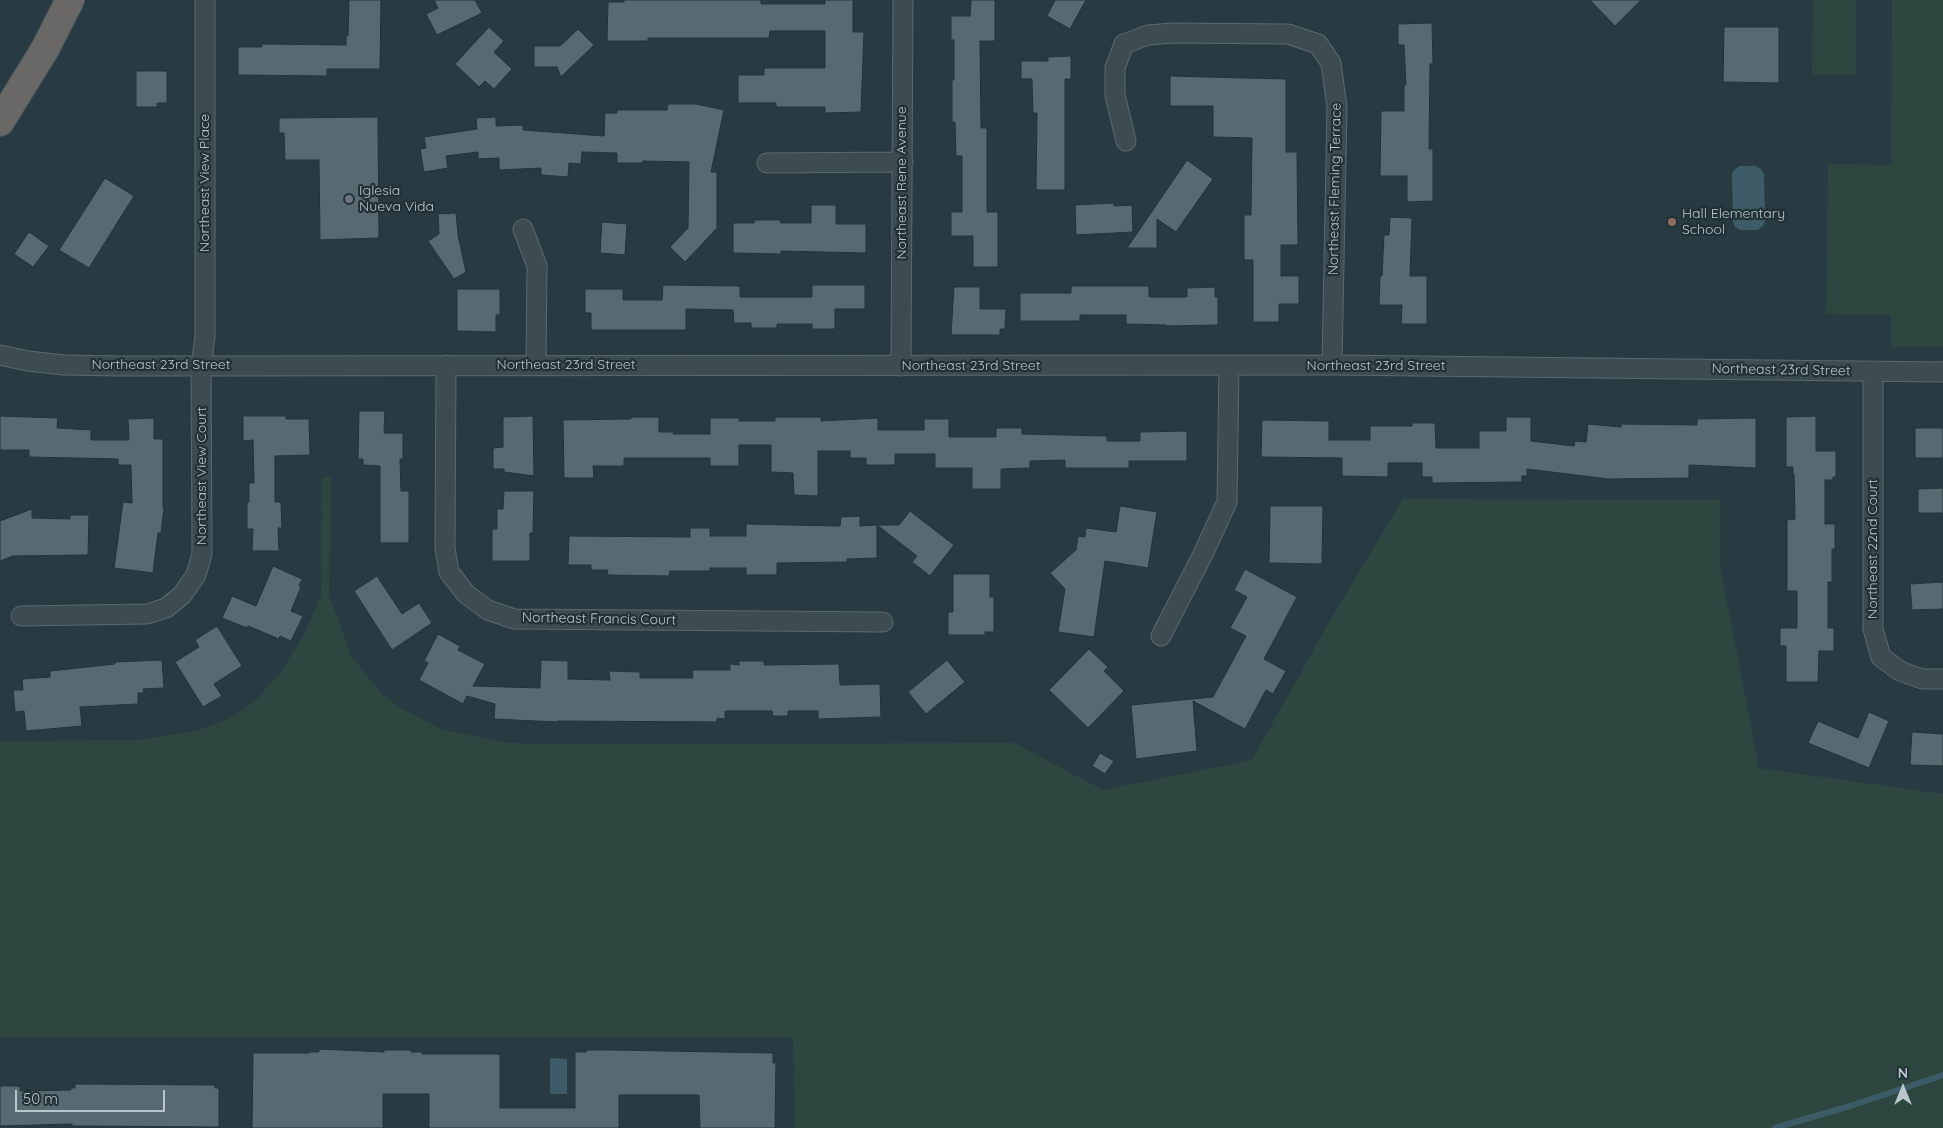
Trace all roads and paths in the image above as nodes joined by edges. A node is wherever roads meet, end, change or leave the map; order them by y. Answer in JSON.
{"nodes":[{"id":1,"x":70,"y":0,"type":"edge"},
{"id":2,"x":205,"y":0,"type":"edge"},
{"id":3,"x":903,"y":0,"type":"edge"},
{"id":4,"x":0,"y":122,"type":"edge"},
{"id":5,"x":1126,"y":140,"type":"dead end"},
{"id":6,"x":903,"y":162,"type":"junction"},
{"id":7,"x":767,"y":164,"type":"dead end"},
{"id":8,"x":523,"y":229,"type":"dead end"},
{"id":9,"x":0,"y":355,"type":"edge"},
{"id":10,"x":446,"y":364,"type":"junction"},
{"id":11,"x":536,"y":365,"type":"junction"},
{"id":12,"x":1332,"y":365,"type":"junction"},
{"id":13,"x":201,"y":366,"type":"junction"},
{"id":14,"x":901,"y":366,"type":"junction"},
{"id":15,"x":1229,"y":366,"type":"junction"},
{"id":16,"x":1873,"y":371,"type":"junction"},
{"id":17,"x":1943,"y":372,"type":"edge"},
{"id":18,"x":22,"y":616,"type":"dead end"},
{"id":19,"x":883,"y":622,"type":"dead end"},
{"id":20,"x":1161,"y":636,"type":"dead end"},
{"id":21,"x":1943,"y":679,"type":"edge"}],
"edges":[{"from":1,"to":4,"type":"highway"},
{"from":2,"to":13,"type":"street","name":"Northeast View Place"},
{"from":3,"to":6,"type":"street","name":"Northeast Rene Avenue"},
{"from":5,"to":12,"type":"street","name":"Northeast Fleming Terrace"},
{"from":6,"to":7,"type":"street"},
{"from":6,"to":14,"type":"street","name":"Northeast Rene Avenue"},
{"from":8,"to":11,"type":"street"},
{"from":9,"to":13,"type":"street","name":"Northeast 23rd Street"},
{"from":10,"to":11,"type":"street","name":"Northeast 23rd Street"},
{"from":10,"to":13,"type":"street","name":"Northeast 23rd Street"},
{"from":10,"to":19,"type":"street","name":"Northeast Francis Court"},
{"from":11,"to":14,"type":"street","name":"Northeast 23rd Street"},
{"from":12,"to":15,"type":"street","name":"Northeast 23rd Street"},
{"from":12,"to":16,"type":"street","name":"Northeast 23rd Street"},
{"from":13,"to":18,"type":"street","name":"Northeast View Court"},
{"from":14,"to":15,"type":"street","name":"Northeast 23rd Street"},
{"from":15,"to":20,"type":"street"},
{"from":16,"to":17,"type":"street","name":"Northeast 23rd Street"},
{"from":16,"to":21,"type":"street","name":"Northeast 22nd Court"}]}
